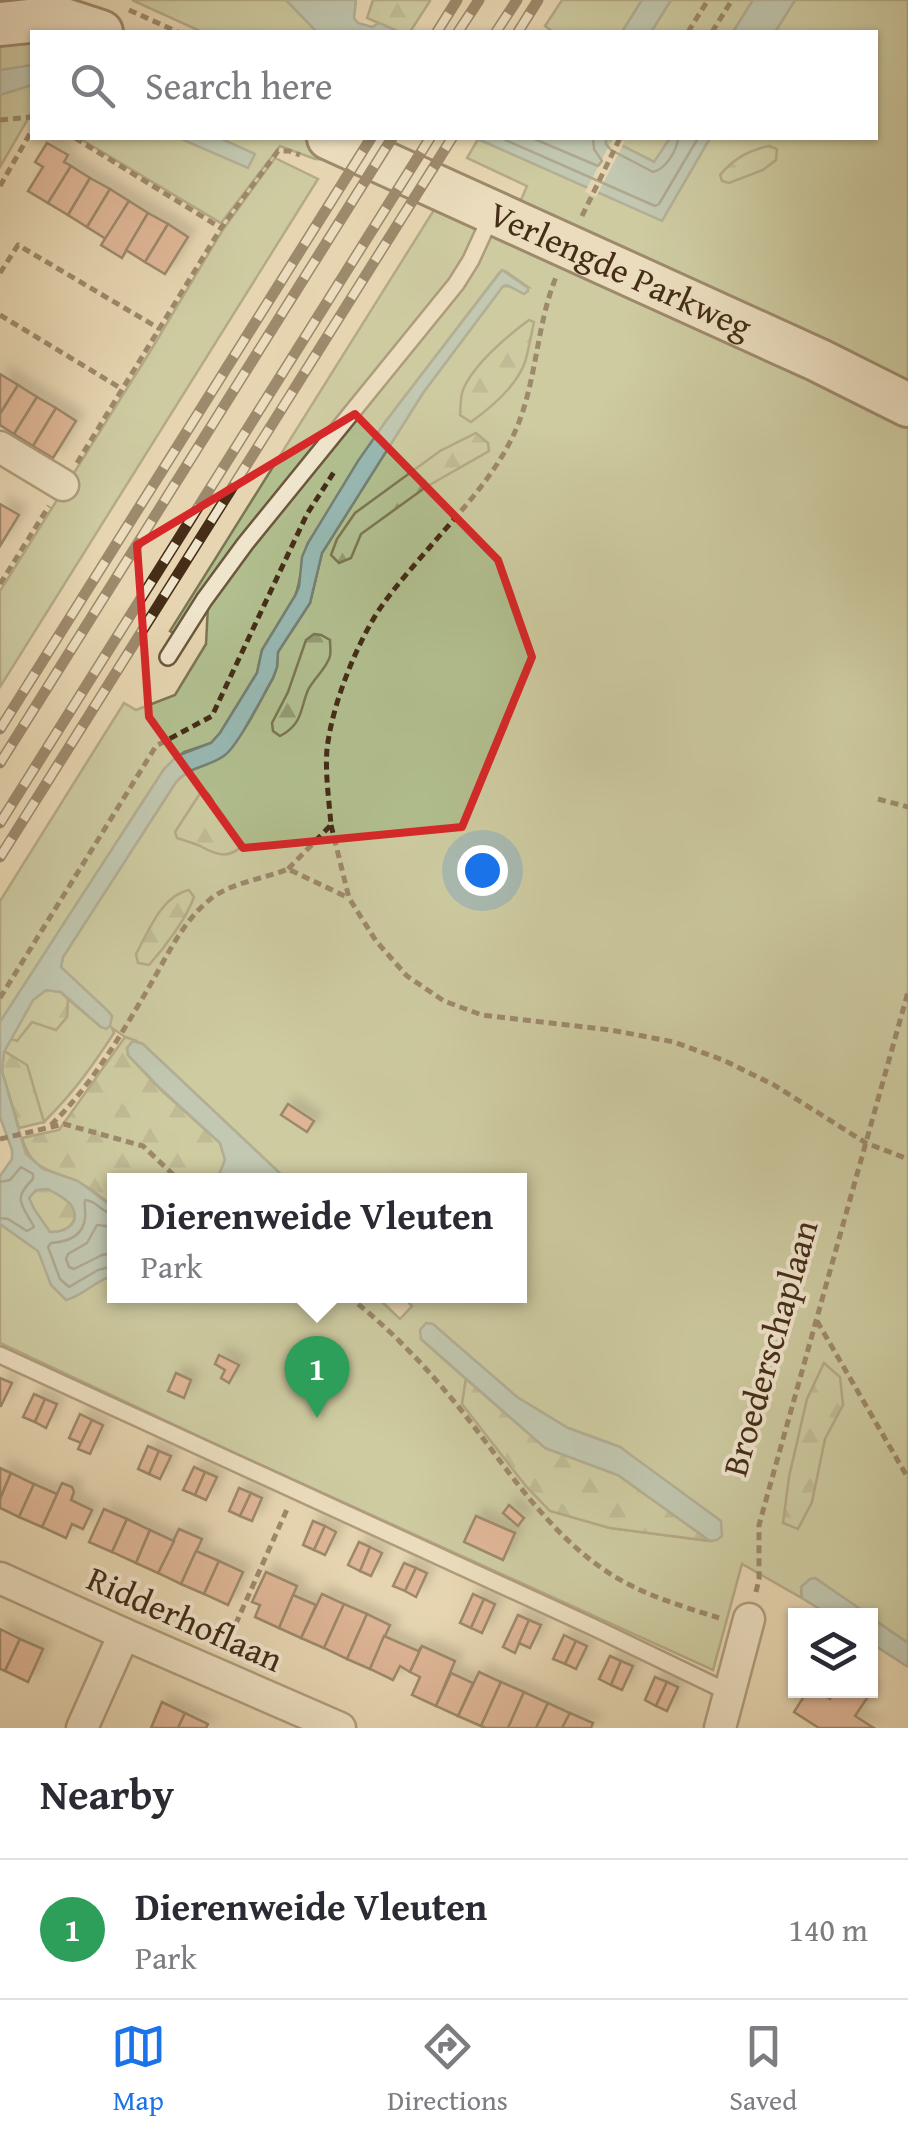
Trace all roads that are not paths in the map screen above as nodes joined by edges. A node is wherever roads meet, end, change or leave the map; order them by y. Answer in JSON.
{"nodes":[{"id":1,"x":109,"y":19,"type":"edge"},
{"id":2,"x":0,"y":24,"type":"edge"},
{"id":3,"x":316,"y":147,"type":"edge"},
{"id":4,"x":493,"y":212,"type":"junction"},
{"id":5,"x":908,"y":406,"type":"edge"},
{"id":6,"x":0,"y":447,"type":"edge"},
{"id":7,"x":63,"y":485,"type":"road end"},
{"id":8,"x":168,"y":657,"type":"dead end"},
{"id":9,"x":0,"y":1355,"type":"edge"},
{"id":10,"x":0,"y":1578,"type":"edge"},
{"id":11,"x":748,"y":1623,"type":"road end"},
{"id":12,"x":124,"y":1634,"type":"junction"},
{"id":13,"x":730,"y":1693,"type":"junction"},
{"id":14,"x":82,"y":1728,"type":"edge"},
{"id":15,"x":340,"y":1728,"type":"edge"},
{"id":16,"x":720,"y":1728,"type":"edge"}],
"edges":[{"from":1,"to":2,"type":"street"},
{"from":3,"to":4,"type":"street","name":"Verlengde Parkweg"},
{"from":4,"to":5,"type":"street","name":"Verlengde Parkweg"},
{"from":4,"to":8,"type":"lane"},
{"from":6,"to":7,"type":"street"},
{"from":9,"to":13,"type":"lane"},
{"from":10,"to":12,"type":"street","name":"Ridderhoflaan"},
{"from":11,"to":13,"type":"street"},
{"from":12,"to":14,"type":"street"},
{"from":12,"to":15,"type":"street","name":"Ridderhoflaan"},
{"from":13,"to":16,"type":"street"}]}
